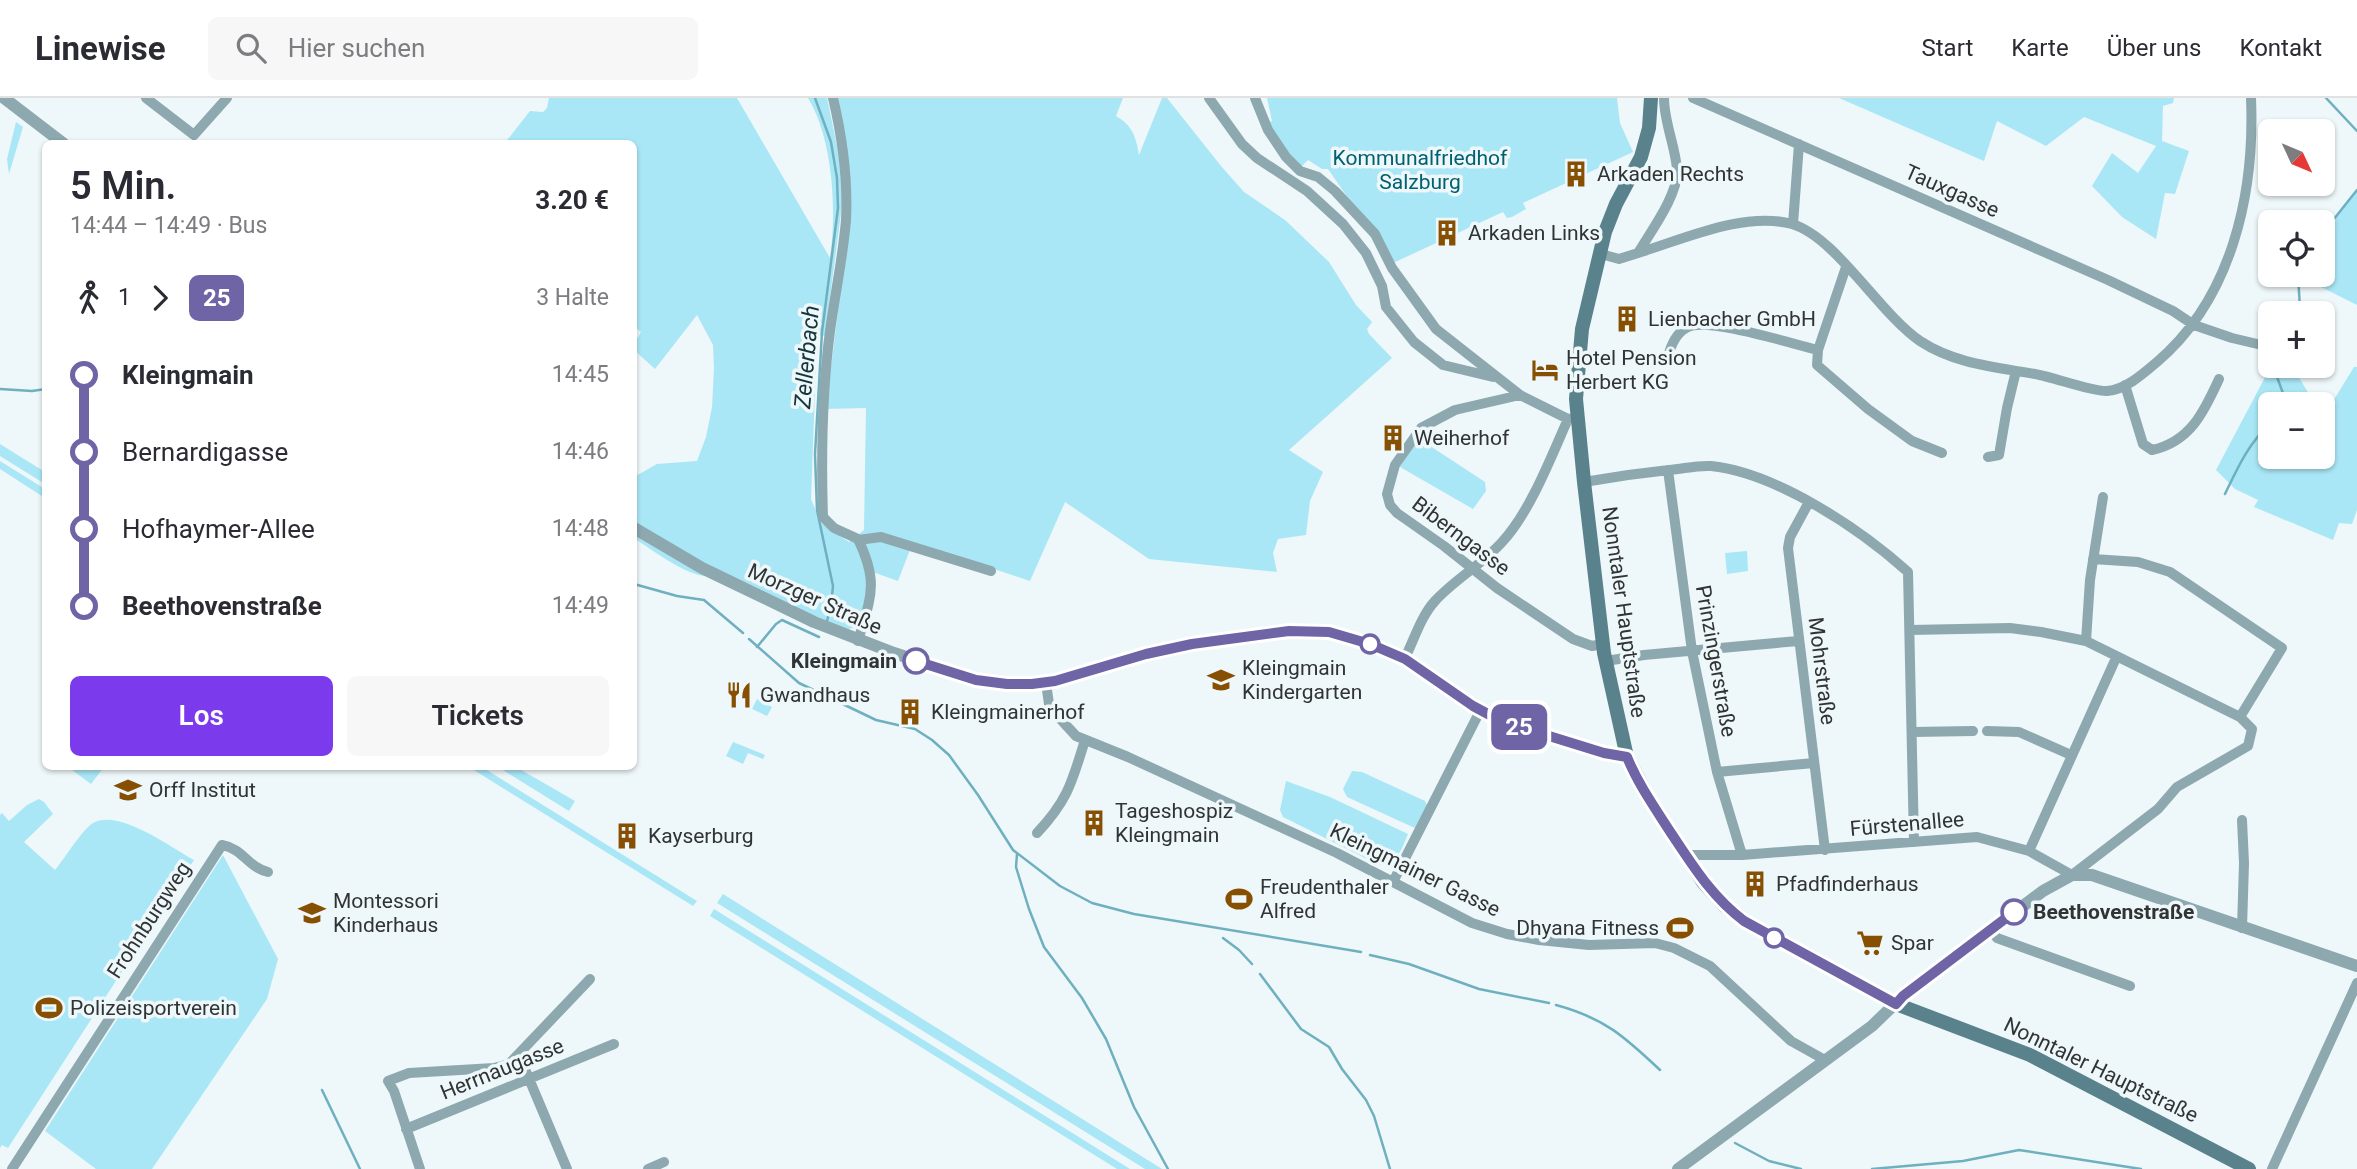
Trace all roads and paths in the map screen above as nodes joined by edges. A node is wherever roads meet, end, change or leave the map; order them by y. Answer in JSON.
{"nodes":[{"id":1,"x":146,"y":98,"type":"edge"},
{"id":2,"x":226,"y":98,"type":"edge"},
{"id":3,"x":833,"y":98,"type":"edge"},
{"id":4,"x":1209,"y":98,"type":"edge"},
{"id":5,"x":1255,"y":98,"type":"edge"},
{"id":6,"x":1651,"y":98,"type":"edge"},
{"id":7,"x":1664,"y":98,"type":"edge"},
{"id":8,"x":1693,"y":98,"type":"edge"},
{"id":9,"x":2251,"y":98,"type":"edge"},
{"id":10,"x":7,"y":99,"type":"edge"},
{"id":11,"x":59,"y":140,"type":"edge"},
{"id":12,"x":1799,"y":144,"type":"junction"},
{"id":13,"x":1793,"y":224,"type":"junction"},
{"id":14,"x":1638,"y":253,"type":"junction"},
{"id":15,"x":1601,"y":254,"type":"junction"},
{"id":16,"x":1846,"y":267,"type":"junction"},
{"id":17,"x":2194,"y":325,"type":"junction"},
{"id":18,"x":2258,"y":344,"type":"edge"},
{"id":19,"x":1818,"y":350,"type":"junction"},
{"id":20,"x":1669,"y":353,"type":"dead end"},
{"id":21,"x":2016,"y":371,"type":"junction"},
{"id":22,"x":1496,"y":378,"type":"junction"},
{"id":23,"x":2219,"y":379,"type":"dead end"},
{"id":24,"x":2125,"y":385,"type":"junction"},
{"id":25,"x":1520,"y":395,"type":"junction"},
{"id":26,"x":1573,"y":419,"type":"junction"},
{"id":27,"x":1942,"y":453,"type":"dead end"},
{"id":28,"x":1988,"y":457,"type":"dead end"},
{"id":29,"x":1668,"y":470,"type":"junction"},
{"id":30,"x":1584,"y":482,"type":"junction"},
{"id":31,"x":2103,"y":497,"type":"dead end"},
{"id":32,"x":1809,"y":502,"type":"junction"},
{"id":33,"x":637,"y":530,"type":"edge"},
{"id":34,"x":858,"y":540,"type":"junction"},
{"id":35,"x":2092,"y":559,"type":"junction"},
{"id":36,"x":1474,"y":569,"type":"junction"},
{"id":37,"x":991,"y":571,"type":"dead end"},
{"id":38,"x":1910,"y":630,"type":"junction"},
{"id":39,"x":858,"y":641,"type":"junction"},
{"id":40,"x":1798,"y":641,"type":"junction"},
{"id":41,"x":2086,"y":641,"type":"junction"},
{"id":42,"x":1603,"y":645,"type":"junction"},
{"id":43,"x":1692,"y":651,"type":"junction"},
{"id":44,"x":2116,"y":658,"type":"junction"},
{"id":45,"x":1405,"y":659,"type":"junction"},
{"id":46,"x":1606,"y":662,"type":"junction"},
{"id":47,"x":1046,"y":683,"type":"junction"},
{"id":48,"x":1480,"y":710,"type":"junction"},
{"id":49,"x":2240,"y":717,"type":"junction"},
{"id":50,"x":1973,"y":731,"type":"dead end"},
{"id":51,"x":1987,"y":731,"type":"dead end"},
{"id":52,"x":1913,"y":732,"type":"junction"},
{"id":53,"x":1085,"y":740,"type":"junction"},
{"id":54,"x":2071,"y":755,"type":"junction"},
{"id":55,"x":1627,"y":757,"type":"junction"},
{"id":56,"x":1814,"y":763,"type":"junction"},
{"id":57,"x":1717,"y":772,"type":"junction"},
{"id":58,"x":2242,"y":820,"type":"dead end"},
{"id":59,"x":1037,"y":833,"type":"dead end"},
{"id":60,"x":1914,"y":842,"type":"junction"},
{"id":61,"x":1825,"y":850,"type":"junction"},
{"id":62,"x":2029,"y":852,"type":"junction"},
{"id":63,"x":1686,"y":855,"type":"junction"},
{"id":64,"x":1742,"y":855,"type":"junction"},
{"id":65,"x":268,"y":872,"type":"dead end"},
{"id":66,"x":2072,"y":875,"type":"junction"},
{"id":67,"x":1393,"y":882,"type":"junction"},
{"id":68,"x":2242,"y":928,"type":"junction"},
{"id":69,"x":1990,"y":930,"type":"junction"},
{"id":70,"x":2357,"y":966,"type":"edge"},
{"id":71,"x":590,"y":979,"type":"dead end"},
{"id":72,"x":2357,"y":983,"type":"edge"},
{"id":73,"x":2130,"y":986,"type":"dead end"},
{"id":74,"x":1896,"y":1004,"type":"junction"},
{"id":75,"x":614,"y":1044,"type":"dead end"},
{"id":76,"x":519,"y":1055,"type":"junction"},
{"id":77,"x":1825,"y":1060,"type":"junction"},
{"id":78,"x":530,"y":1079,"type":"junction"},
{"id":79,"x":406,"y":1129,"type":"junction"},
{"id":80,"x":664,"y":1162,"type":"dead end"},
{"id":81,"x":12,"y":1169,"type":"edge"},
{"id":82,"x":421,"y":1169,"type":"edge"},
{"id":83,"x":567,"y":1169,"type":"edge"},
{"id":84,"x":648,"y":1169,"type":"edge"},
{"id":85,"x":1678,"y":1169,"type":"edge"},
{"id":86,"x":2249,"y":1169,"type":"edge"},
{"id":87,"x":2272,"y":1169,"type":"edge"}],
"edges":[{"from":1,"to":2,"type":"street"},
{"from":3,"to":34,"type":"street"},
{"from":4,"to":22,"type":"street"},
{"from":5,"to":22,"type":"street"},
{"from":6,"to":15,"type":"main road","name":"Nonntaler Hauptstraße"},
{"from":7,"to":14,"type":"street"},
{"from":8,"to":12,"type":"street","name":"Tauxgasse"},
{"from":9,"to":17,"type":"street"},
{"from":10,"to":11,"type":"street"},
{"from":12,"to":13,"type":"street"},
{"from":12,"to":17,"type":"street","name":"Tauxgasse"},
{"from":13,"to":14,"type":"street"},
{"from":13,"to":16,"type":"street"},
{"from":14,"to":15,"type":"street"},
{"from":15,"to":26,"type":"main road","name":"Nonntaler Hauptstraße"},
{"from":16,"to":19,"type":"street"},
{"from":16,"to":21,"type":"street"},
{"from":17,"to":18,"type":"street","name":"Tauxgasse"},
{"from":17,"to":24,"type":"street"},
{"from":19,"to":20,"type":"street"},
{"from":19,"to":27,"type":"street"},
{"from":21,"to":24,"type":"street"},
{"from":21,"to":28,"type":"street"},
{"from":22,"to":25,"type":"street"},
{"from":23,"to":24,"type":"street"},
{"from":25,"to":26,"type":"street"},
{"from":25,"to":36,"type":"street","name":"Biberngasse"},
{"from":26,"to":30,"type":"main road","name":"Nonntaler Hauptstraße"},
{"from":26,"to":36,"type":"street"},
{"from":29,"to":30,"type":"street"},
{"from":29,"to":32,"type":"street"},
{"from":29,"to":43,"type":"street","name":"Prinzingerstraße"},
{"from":30,"to":42,"type":"main road","name":"Nonntaler Hauptstraße"},
{"from":31,"to":35,"type":"street"},
{"from":32,"to":38,"type":"street"},
{"from":32,"to":40,"type":"street","name":"Mohrstraße"},
{"from":33,"to":39,"type":"street","name":"Morzger Straße"},
{"from":34,"to":37,"type":"street"},
{"from":34,"to":39,"type":"street"},
{"from":35,"to":41,"type":"street"},
{"from":35,"to":49,"type":"street"},
{"from":36,"to":42,"type":"street","name":"Biberngasse"},
{"from":36,"to":45,"type":"street"},
{"from":38,"to":41,"type":"street"},
{"from":38,"to":52,"type":"street"},
{"from":39,"to":47,"type":"street","name":"Morzger Straße"},
{"from":40,"to":43,"type":"street"},
{"from":40,"to":56,"type":"street","name":"Mohrstraße"},
{"from":41,"to":44,"type":"street"},
{"from":42,"to":46,"type":"main road","name":"Nonntaler Hauptstraße"},
{"from":43,"to":46,"type":"street"},
{"from":43,"to":57,"type":"street","name":"Prinzingerstraße"},
{"from":44,"to":49,"type":"street"},
{"from":44,"to":54,"type":"street"},
{"from":45,"to":47,"type":"street","name":"Morzger Straße"},
{"from":45,"to":48,"type":"street","name":"Morzger Straße"},
{"from":46,"to":55,"type":"main road","name":"Nonntaler Hauptstraße"},
{"from":47,"to":53,"type":"street","name":"Kleingmainer Gasse"},
{"from":48,"to":55,"type":"street","name":"Morzger Straße"},
{"from":48,"to":67,"type":"street"},
{"from":49,"to":66,"type":"street"},
{"from":50,"to":52,"type":"street"},
{"from":51,"to":54,"type":"street"},
{"from":52,"to":60,"type":"street"},
{"from":53,"to":59,"type":"street"},
{"from":53,"to":67,"type":"street","name":"Kleingmainer Gasse"},
{"from":54,"to":62,"type":"street"},
{"from":55,"to":63,"type":"main road","name":"Nonntaler Hauptstraße"},
{"from":56,"to":57,"type":"street"},
{"from":56,"to":61,"type":"street","name":"Mohrstraße"},
{"from":57,"to":64,"type":"street","name":"Prinzingerstraße"},
{"from":58,"to":68,"type":"street"},
{"from":60,"to":61,"type":"street","name":"Fürstenallee"},
{"from":60,"to":62,"type":"street","name":"Fürstenallee"},
{"from":61,"to":64,"type":"street","name":"Fürstenallee"},
{"from":62,"to":66,"type":"street","name":"Fürstenallee"},
{"from":63,"to":64,"type":"street","name":"Fürstenallee"},
{"from":63,"to":74,"type":"main road","name":"Nonntaler Hauptstraße"},
{"from":65,"to":81,"type":"street","name":"Frohnburgweg"},
{"from":66,"to":68,"type":"street","name":"Fürstenallee"},
{"from":66,"to":69,"type":"street"},
{"from":67,"to":77,"type":"street","name":"Kleingmainer Gasse"},
{"from":68,"to":70,"type":"street","name":"Fürstenallee"},
{"from":69,"to":73,"type":"street"},
{"from":69,"to":74,"type":"street"},
{"from":71,"to":76,"type":"street"},
{"from":72,"to":87,"type":"street"},
{"from":74,"to":77,"type":"street"},
{"from":74,"to":86,"type":"main road","name":"Nonntaler Hauptstraße"},
{"from":75,"to":78,"type":"street","name":"Herrnaugasse"},
{"from":76,"to":78,"type":"street"},
{"from":76,"to":79,"type":"street"},
{"from":77,"to":85,"type":"street"},
{"from":78,"to":79,"type":"street","name":"Herrnaugasse"},
{"from":78,"to":83,"type":"street"},
{"from":79,"to":82,"type":"street"},
{"from":80,"to":84,"type":"street"}]}
